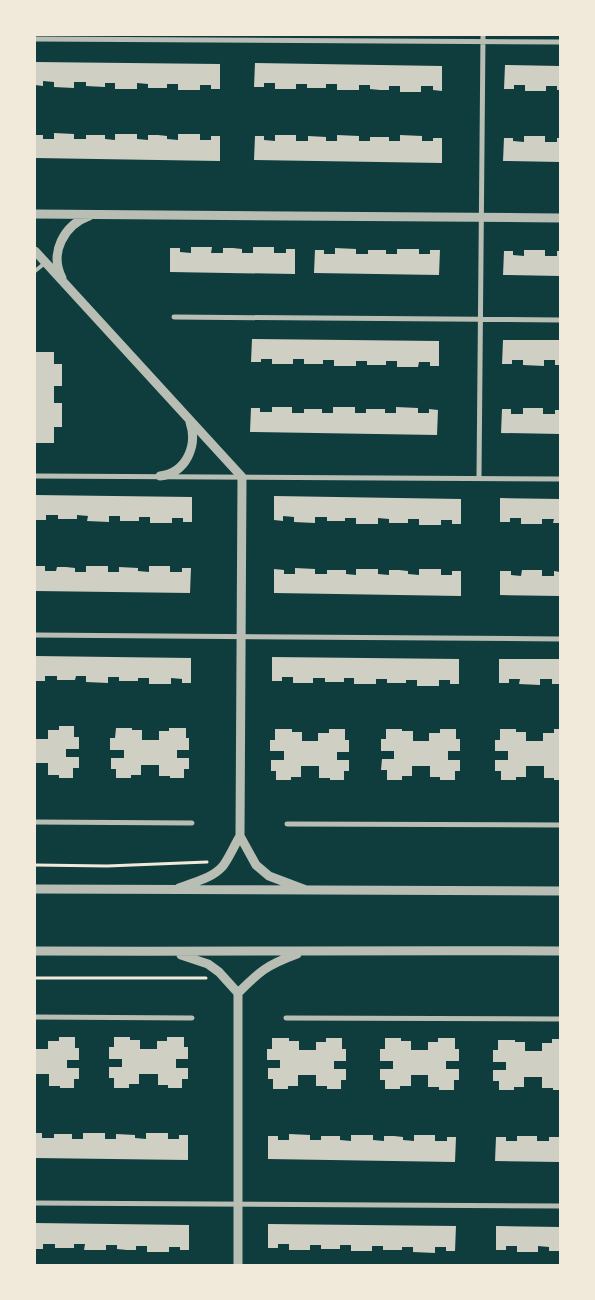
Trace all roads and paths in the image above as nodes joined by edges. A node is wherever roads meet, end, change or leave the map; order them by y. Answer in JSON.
{"nodes":[{"id":1,"x":483,"y":35,"type":"edge"},
{"id":2,"x":35,"y":39,"type":"edge"},
{"id":3,"x":483,"y":42,"type":"junction"},
{"id":4,"x":560,"y":42,"type":"edge"},
{"id":5,"x":35,"y":214,"type":"edge"},
{"id":6,"x":94,"y":214,"type":"junction"},
{"id":7,"x":482,"y":217,"type":"junction"},
{"id":8,"x":560,"y":218,"type":"edge"},
{"id":9,"x":35,"y":251,"type":"edge"},
{"id":10,"x":45,"y":262,"type":"junction"},
{"id":11,"x":35,"y":271,"type":"edge"},
{"id":12,"x":66,"y":285,"type":"junction"},
{"id":13,"x":174,"y":317,"type":"dead end"},
{"id":14,"x":481,"y":319,"type":"junction"},
{"id":15,"x":560,"y":320,"type":"edge"},
{"id":16,"x":189,"y":420,"type":"junction"},
{"id":17,"x":35,"y":476,"type":"edge"},
{"id":18,"x":160,"y":476,"type":"junction"},
{"id":19,"x":242,"y":477,"type":"junction"},
{"id":20,"x":479,"y":478,"type":"junction"},
{"id":21,"x":560,"y":478,"type":"edge"},
{"id":22,"x":35,"y":635,"type":"edge"},
{"id":23,"x":242,"y":637,"type":"junction"},
{"id":24,"x":560,"y":639,"type":"edge"},
{"id":25,"x":35,"y":822,"type":"edge"},
{"id":26,"x":192,"y":823,"type":"dead end"},
{"id":27,"x":288,"y":824,"type":"dead end"},
{"id":28,"x":560,"y":825,"type":"edge"},
{"id":29,"x":240,"y":836,"type":"junction"},
{"id":30,"x":225,"y":862,"type":"junction"},
{"id":31,"x":35,"y":866,"type":"edge"},
{"id":32,"x":35,"y":888,"type":"edge"},
{"id":33,"x":171,"y":890,"type":"junction"},
{"id":34,"x":306,"y":890,"type":"junction"},
{"id":35,"x":560,"y":891,"type":"edge"},
{"id":36,"x":305,"y":950,"type":"junction"},
{"id":37,"x":35,"y":951,"type":"edge"},
{"id":38,"x":560,"y":951,"type":"edge"},
{"id":39,"x":172,"y":952,"type":"junction"},
{"id":40,"x":35,"y":978,"type":"edge"},
{"id":41,"x":224,"y":978,"type":"junction"},
{"id":42,"x":238,"y":994,"type":"junction"},
{"id":43,"x":35,"y":1017,"type":"edge"},
{"id":44,"x":192,"y":1018,"type":"dead end"},
{"id":45,"x":286,"y":1018,"type":"dead end"},
{"id":46,"x":560,"y":1019,"type":"edge"},
{"id":47,"x":35,"y":1203,"type":"edge"},
{"id":48,"x":238,"y":1205,"type":"junction"},
{"id":49,"x":560,"y":1206,"type":"edge"},
{"id":50,"x":238,"y":1265,"type":"edge"}],
"edges":[{"from":1,"to":3,"type":"street"},
{"from":2,"to":3,"type":"street"},
{"from":3,"to":4,"type":"street"},
{"from":3,"to":7,"type":"street"},
{"from":5,"to":6,"type":"street"},
{"from":6,"to":7,"type":"street"},
{"from":6,"to":12,"type":"street"},
{"from":7,"to":8,"type":"street"},
{"from":7,"to":14,"type":"street"},
{"from":9,"to":10,"type":"street"},
{"from":10,"to":11,"type":"lane"},
{"from":10,"to":12,"type":"street"},
{"from":12,"to":16,"type":"street"},
{"from":13,"to":14,"type":"street"},
{"from":14,"to":15,"type":"street"},
{"from":14,"to":20,"type":"street"},
{"from":16,"to":18,"type":"street"},
{"from":16,"to":19,"type":"street"},
{"from":17,"to":18,"type":"street"},
{"from":18,"to":19,"type":"street"},
{"from":19,"to":20,"type":"street"},
{"from":19,"to":23,"type":"street"},
{"from":20,"to":21,"type":"street"},
{"from":22,"to":23,"type":"street"},
{"from":23,"to":24,"type":"street"},
{"from":23,"to":29,"type":"street"},
{"from":25,"to":26,"type":"street"},
{"from":27,"to":28,"type":"street"},
{"from":29,"to":30,"type":"street"},
{"from":29,"to":34,"type":"street"},
{"from":30,"to":31,"type":"path"},
{"from":30,"to":33,"type":"street"},
{"from":32,"to":33,"type":"street"},
{"from":33,"to":34,"type":"street"},
{"from":34,"to":35,"type":"street"},
{"from":36,"to":38,"type":"street"},
{"from":36,"to":39,"type":"street"},
{"from":36,"to":42,"type":"street"},
{"from":37,"to":39,"type":"street"},
{"from":39,"to":41,"type":"street"},
{"from":40,"to":41,"type":"path"},
{"from":41,"to":42,"type":"street"},
{"from":42,"to":48,"type":"street"},
{"from":43,"to":44,"type":"street"},
{"from":45,"to":46,"type":"street"},
{"from":47,"to":48,"type":"street"},
{"from":48,"to":49,"type":"street"},
{"from":48,"to":50,"type":"street"}]}
